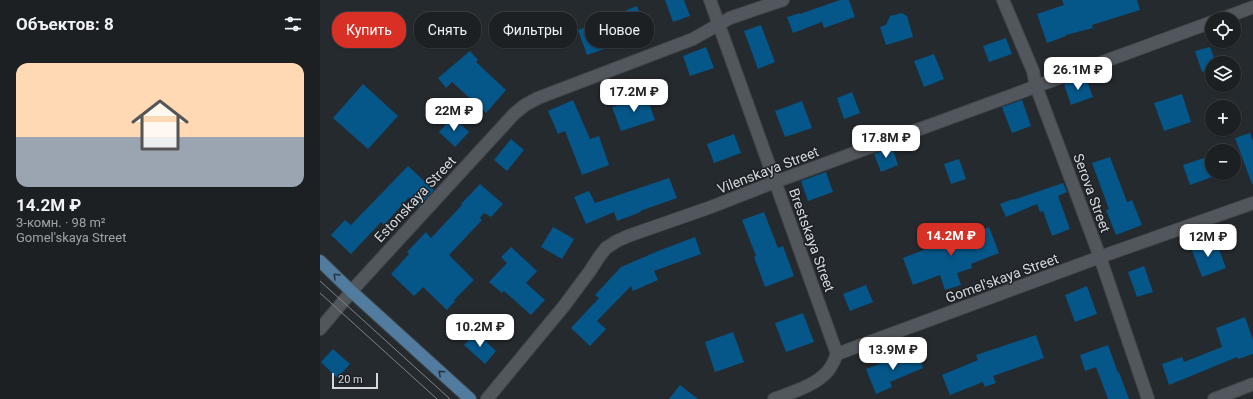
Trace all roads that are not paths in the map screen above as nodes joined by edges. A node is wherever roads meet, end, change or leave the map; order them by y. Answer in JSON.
{"nodes":[{"id":1,"x":710,"y":0,"type":"edge"},
{"id":2,"x":783,"y":0,"type":"edge"},
{"id":3,"x":1002,"y":0,"type":"edge"},
{"id":4,"x":1253,"y":8,"type":"edge"},
{"id":5,"x":1241,"y":12,"type":"edge"},
{"id":6,"x":718,"y":24,"type":"junction"},
{"id":7,"x":1205,"y":25,"type":"edge"},
{"id":8,"x":1036,"y":86,"type":"junction"},
{"id":9,"x":775,"y":182,"type":"junction"},
{"id":10,"x":1253,"y":203,"type":"edge"},
{"id":11,"x":1100,"y":257,"type":"junction"},
{"id":12,"x":320,"y":261,"type":"edge"},
{"id":13,"x":351,"y":291,"type":"junction"},
{"id":14,"x":320,"y":328,"type":"edge"},
{"id":15,"x":837,"y":354,"type":"junction"},
{"id":16,"x":1253,"y":384,"type":"edge"},
{"id":17,"x":470,"y":399,"type":"edge"},
{"id":18,"x":488,"y":399,"type":"edge"},
{"id":19,"x":774,"y":399,"type":"edge"},
{"id":20,"x":1148,"y":399,"type":"edge"},
{"id":21,"x":1214,"y":399,"type":"edge"}],
"edges":[{"from":1,"to":6,"type":"street","name":"Brestskaya Street"},
{"from":2,"to":6,"type":"street","name":"Estonskaya Street"},
{"from":3,"to":8,"type":"street","name":"Serova Street"},
{"from":4,"to":5,"type":"street"},
{"from":6,"to":9,"type":"street","name":"Brestskaya Street"},
{"from":6,"to":13,"type":"street","name":"Estonskaya Street"},
{"from":7,"to":8,"type":"street","name":"Vilenskaya Street"},
{"from":8,"to":9,"type":"street","name":"Vilenskaya Street"},
{"from":8,"to":11,"type":"street","name":"Serova Street"},
{"from":9,"to":15,"type":"street","name":"Brestskaya Street"},
{"from":9,"to":18,"type":"street","name":"Vilenskaya Street"},
{"from":10,"to":11,"type":"street","name":"Gomel'skaya Street"},
{"from":11,"to":15,"type":"street","name":"Gomel'skaya Street"},
{"from":11,"to":20,"type":"street","name":"Serova Street"},
{"from":13,"to":12,"type":"main road","one_way":true},
{"from":13,"to":14,"type":"street","name":"Estonskaya Street"},
{"from":17,"to":13,"type":"main road","one_way":true},
{"from":15,"to":19,"type":"street"},
{"from":16,"to":21,"type":"street"}]}
